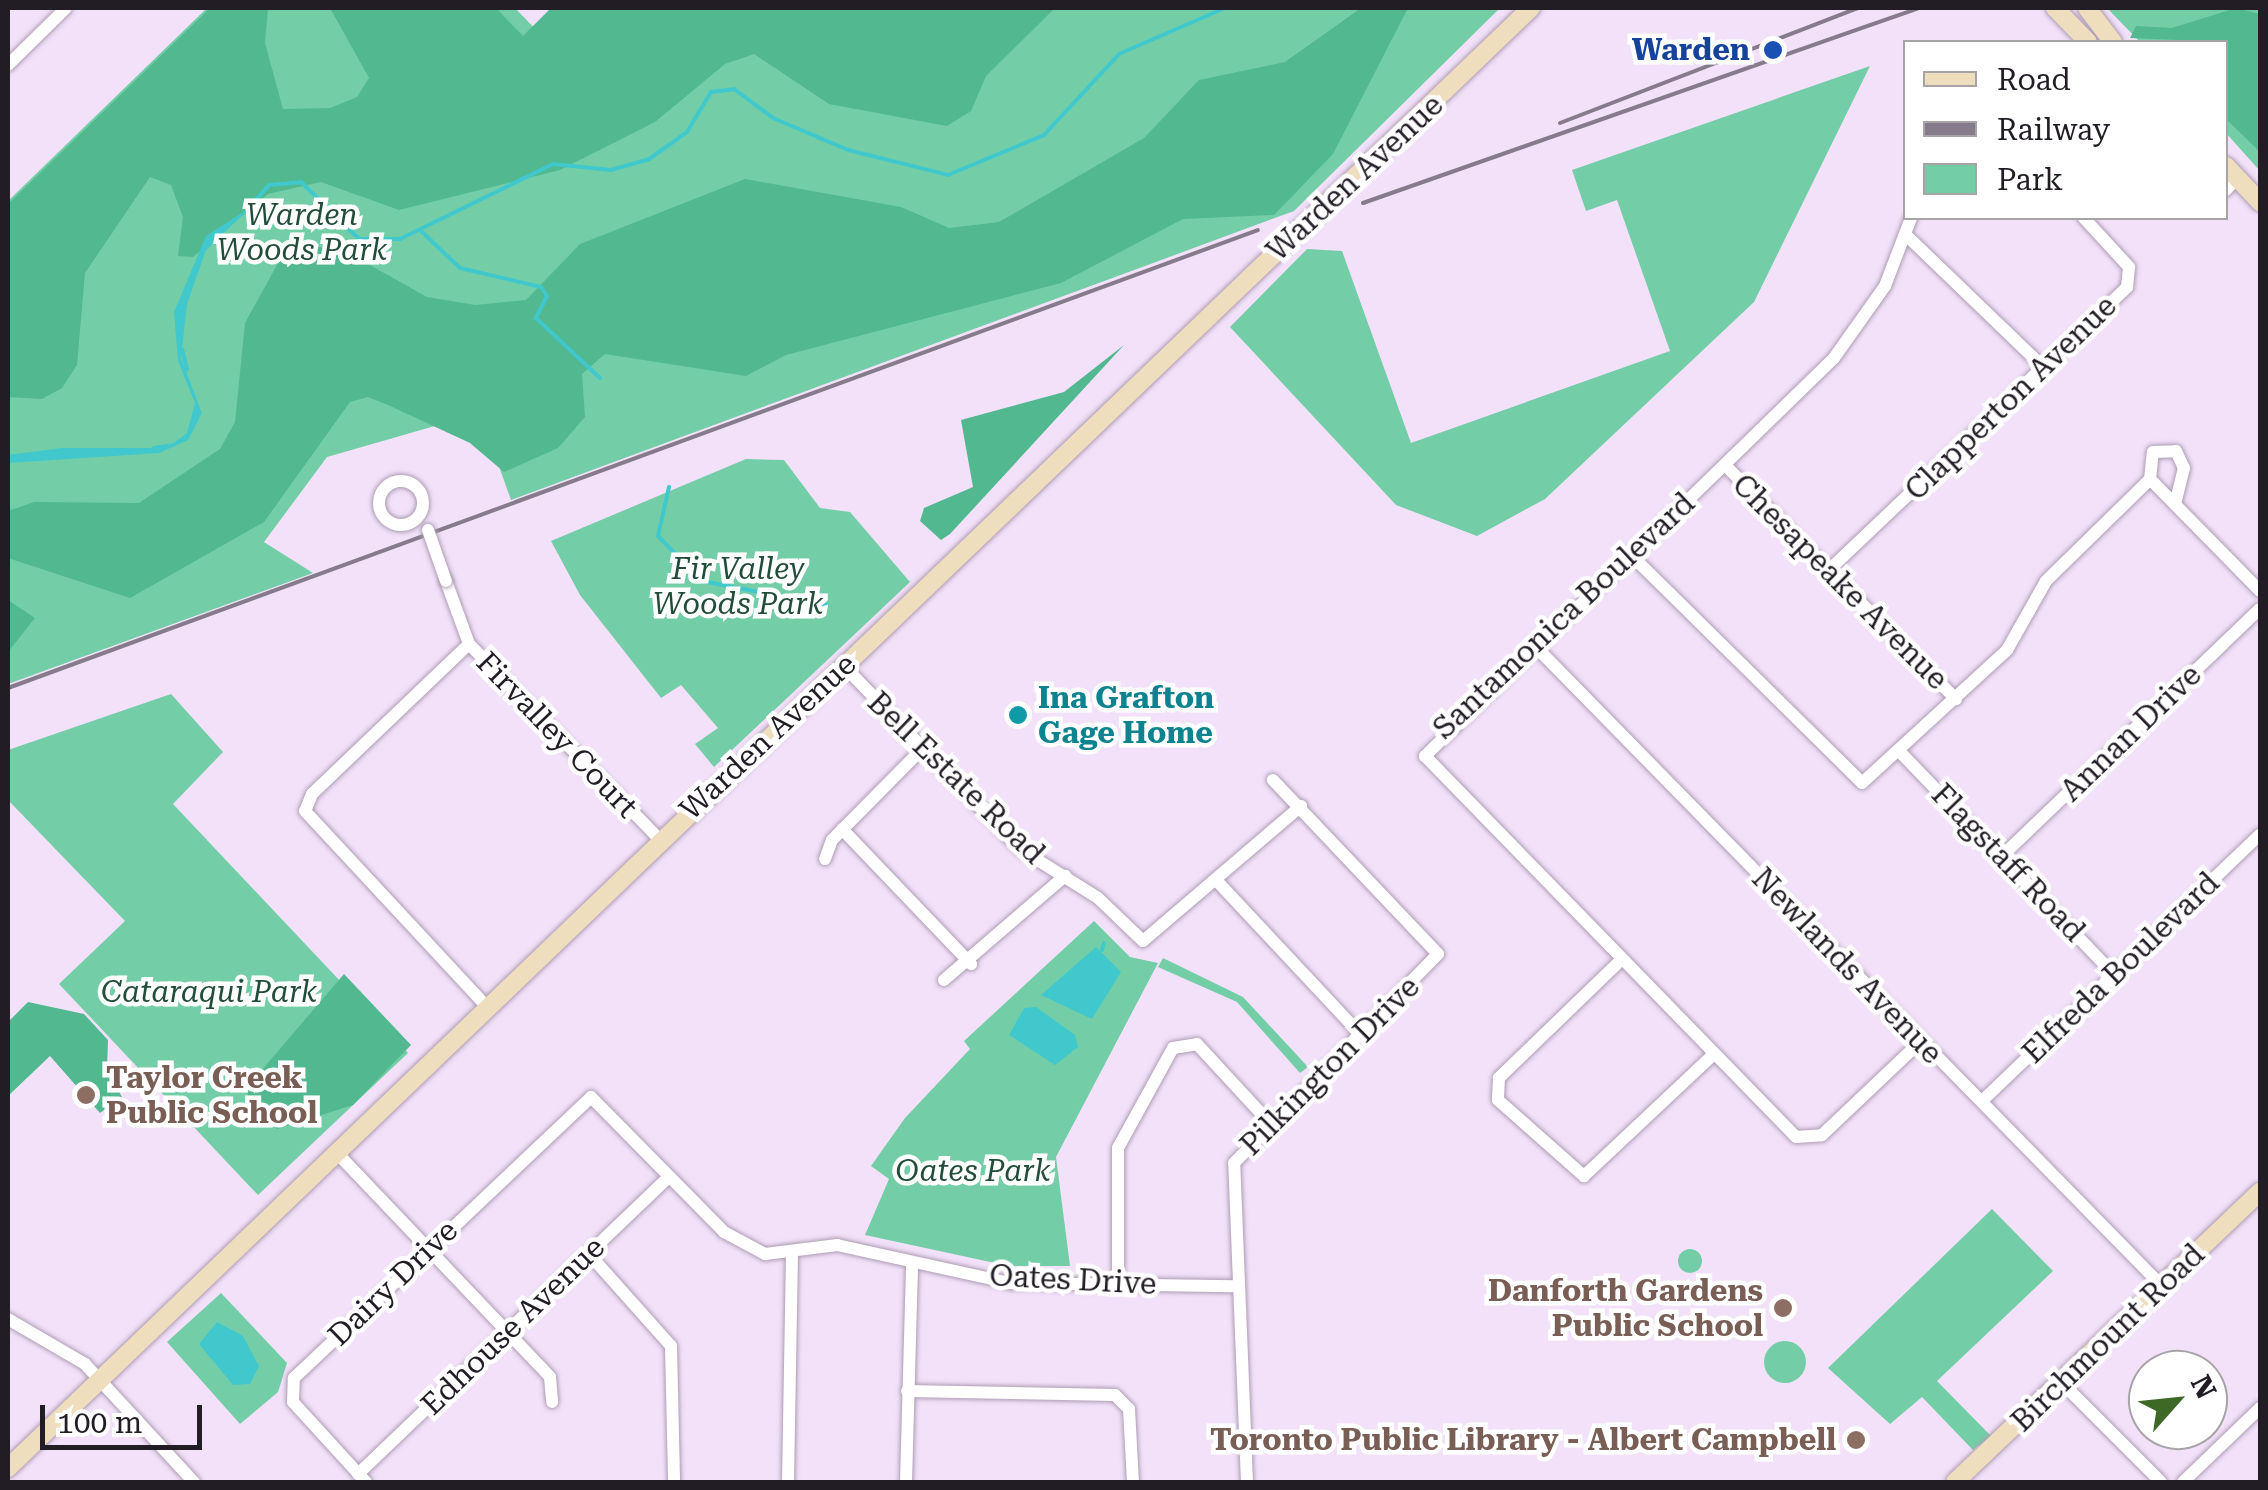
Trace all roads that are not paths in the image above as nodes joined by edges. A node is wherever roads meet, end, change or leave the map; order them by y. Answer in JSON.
{"nodes":[{"id":1,"x":66,"y":8,"type":"edge"},
{"id":2,"x":1531,"y":8,"type":"edge"},
{"id":3,"x":2054,"y":8,"type":"edge"},
{"id":4,"x":2087,"y":8,"type":"edge"},
{"id":5,"x":2086,"y":40,"type":"edge"},
{"id":6,"x":2111,"y":40,"type":"edge"},
{"id":7,"x":8,"y":65,"type":"edge"},
{"id":8,"x":2230,"y":178,"type":"edge"},
{"id":9,"x":2260,"y":202,"type":"edge"},
{"id":10,"x":1911,"y":220,"type":"edge"},
{"id":11,"x":2086,"y":220,"type":"edge"},
{"id":12,"x":1906,"y":236,"type":"junction"},
{"id":13,"x":2042,"y":366,"type":"junction"},
{"id":14,"x":1725,"y":464,"type":"junction"},
{"id":15,"x":2150,"y":479,"type":"junction"},
{"id":16,"x":2176,"y":501,"type":"junction"},
{"id":17,"x":421,"y":512,"type":"dead end"},
{"id":18,"x":1629,"y":553,"type":"junction"},
{"id":19,"x":1830,"y":569,"type":"junction"},
{"id":20,"x":2260,"y":591,"type":"edge"},
{"id":21,"x":2260,"y":609,"type":"edge"},
{"id":22,"x":468,"y":644,"type":"junction"},
{"id":23,"x":1533,"y":644,"type":"junction"},
{"id":24,"x":844,"y":666,"type":"junction"},
{"id":25,"x":1956,"y":699,"type":"junction"},
{"id":26,"x":923,"y":748,"type":"junction"},
{"id":27,"x":1901,"y":753,"type":"junction"},
{"id":28,"x":1273,"y":780,"type":"dead end"},
{"id":29,"x":1302,"y":806,"type":"junction"},
{"id":30,"x":842,"y":828,"type":"junction"},
{"id":31,"x":2260,"y":834,"type":"edge"},
{"id":32,"x":660,"y":840,"type":"junction"},
{"id":33,"x":2002,"y":856,"type":"junction"},
{"id":34,"x":825,"y":859,"type":"dead end"},
{"id":35,"x":1065,"y":876,"type":"junction"},
{"id":36,"x":1216,"y":880,"type":"junction"},
{"id":37,"x":1621,"y":960,"type":"junction"},
{"id":38,"x":971,"y":964,"type":"junction"},
{"id":39,"x":2114,"y":974,"type":"junction"},
{"id":40,"x":944,"y":980,"type":"dead end"},
{"id":41,"x":487,"y":1007,"type":"junction"},
{"id":42,"x":1360,"y":1034,"type":"junction"},
{"id":43,"x":1921,"y":1041,"type":"junction"},
{"id":44,"x":1714,"y":1054,"type":"junction"},
{"id":45,"x":1982,"y":1102,"type":"junction"},
{"id":46,"x":1268,"y":1122,"type":"junction"},
{"id":47,"x":337,"y":1153,"type":"junction"},
{"id":48,"x":669,"y":1177,"type":"junction"},
{"id":49,"x":2260,"y":1192,"type":"edge"},
{"id":50,"x":428,"y":1250,"type":"junction"},
{"id":51,"x":792,"y":1253,"type":"junction"},
{"id":52,"x":589,"y":1254,"type":"junction"},
{"id":53,"x":912,"y":1263,"type":"junction"},
{"id":54,"x":1118,"y":1284,"type":"junction"},
{"id":55,"x":1235,"y":1286,"type":"junction"},
{"id":56,"x":2163,"y":1288,"type":"junction"},
{"id":57,"x":8,"y":1319,"type":"edge"},
{"id":58,"x":508,"y":1331,"type":"junction"},
{"id":59,"x":99,"y":1380,"type":"junction"},
{"id":60,"x":2062,"y":1384,"type":"junction"},
{"id":61,"x":907,"y":1391,"type":"junction"},
{"id":62,"x":552,"y":1402,"type":"dead end"},
{"id":63,"x":2260,"y":1408,"type":"edge"},
{"id":64,"x":8,"y":1468,"type":"edge"},
{"id":65,"x":362,"y":1478,"type":"edge"},
{"id":66,"x":194,"y":1482,"type":"edge"},
{"id":67,"x":674,"y":1482,"type":"edge"},
{"id":68,"x":788,"y":1482,"type":"edge"},
{"id":69,"x":906,"y":1482,"type":"edge"},
{"id":70,"x":1134,"y":1482,"type":"edge"},
{"id":71,"x":1247,"y":1482,"type":"edge"},
{"id":72,"x":1955,"y":1482,"type":"edge"},
{"id":73,"x":2161,"y":1482,"type":"edge"},
{"id":74,"x":2183,"y":1482,"type":"edge"}],
"edges":[{"from":1,"to":7,"type":"street"},
{"from":2,"to":24,"type":"main road","name":"Warden Avenue"},
{"from":3,"to":5,"type":"main road"},
{"from":4,"to":6,"type":"main road"},
{"from":8,"to":9,"type":"main road"},
{"from":10,"to":12,"type":"street","name":"Santamonica Boulevard"},
{"from":11,"to":13,"type":"street","name":"Clapperton Avenue"},
{"from":12,"to":13,"type":"street"},
{"from":12,"to":14,"type":"street","name":"Santamonica Boulevard"},
{"from":13,"to":19,"type":"street","name":"Clapperton Avenue"},
{"from":14,"to":18,"type":"street","name":"Santamonica Boulevard"},
{"from":14,"to":19,"type":"street","name":"Chesapeake Avenue"},
{"from":15,"to":16,"type":"street"},
{"from":15,"to":16,"type":"street"},
{"from":15,"to":25,"type":"street"},
{"from":16,"to":20,"type":"street"},
{"from":17,"to":22,"type":"street","name":"Firvalley Court","bridge":true},
{"from":18,"to":23,"type":"street","name":"Santamonica Boulevard"},
{"from":18,"to":27,"type":"street"},
{"from":19,"to":25,"type":"street","name":"Chesapeake Avenue"},
{"from":21,"to":33,"type":"street","name":"Annan Drive"},
{"from":22,"to":32,"type":"street","name":"Firvalley Court"},
{"from":22,"to":41,"type":"street"},
{"from":23,"to":37,"type":"street","name":"Santamonica Boulevard"},
{"from":23,"to":43,"type":"street","name":"Newlands Avenue"},
{"from":24,"to":26,"type":"street","name":"Bell Estate Road"},
{"from":24,"to":32,"type":"main road","name":"Warden Avenue"},
{"from":25,"to":27,"type":"street"},
{"from":26,"to":30,"type":"street"},
{"from":26,"to":35,"type":"street","name":"Bell Estate Road"},
{"from":27,"to":33,"type":"street","name":"Flagstaff Road"},
{"from":28,"to":29,"type":"street","name":"Pilkington Drive"},
{"from":29,"to":36,"type":"street","name":"Bell Estate Road"},
{"from":29,"to":42,"type":"street","name":"Pilkington Drive"},
{"from":30,"to":34,"type":"street"},
{"from":30,"to":38,"type":"street"},
{"from":31,"to":39,"type":"street","name":"Elfreda Boulevard"},
{"from":32,"to":41,"type":"main road","name":"Warden Avenue"},
{"from":33,"to":39,"type":"street","name":"Flagstaff Road"},
{"from":35,"to":36,"type":"street","name":"Bell Estate Road"},
{"from":35,"to":38,"type":"street"},
{"from":36,"to":42,"type":"street"},
{"from":37,"to":44,"type":"street","name":"Santamonica Boulevard"},
{"from":37,"to":44,"type":"street"},
{"from":38,"to":40,"type":"street"},
{"from":39,"to":45,"type":"street","name":"Elfreda Boulevard"},
{"from":41,"to":47,"type":"main road","name":"Warden Avenue"},
{"from":42,"to":46,"type":"street","name":"Pilkington Drive"},
{"from":43,"to":44,"type":"street","name":"Santamonica Boulevard"},
{"from":43,"to":45,"type":"street","name":"Newlands Avenue"},
{"from":45,"to":56,"type":"street","name":"Newlands Avenue"},
{"from":46,"to":54,"type":"street"},
{"from":46,"to":55,"type":"street","name":"Pilkington Drive"},
{"from":47,"to":50,"type":"street"},
{"from":47,"to":59,"type":"main road","name":"Warden Avenue"},
{"from":48,"to":50,"type":"street","name":"Dairy Drive"},
{"from":48,"to":51,"type":"street"},
{"from":48,"to":52,"type":"street","name":"Edhouse Avenue"},
{"from":49,"to":56,"type":"main road","name":"Birchmount Road"},
{"from":50,"to":58,"type":"street"},
{"from":50,"to":65,"type":"street","name":"Dairy Drive"},
{"from":51,"to":53,"type":"street","name":"Oates Drive"},
{"from":51,"to":68,"type":"street"},
{"from":52,"to":58,"type":"street","name":"Edhouse Avenue"},
{"from":52,"to":67,"type":"street"},
{"from":53,"to":54,"type":"street","name":"Oates Drive"},
{"from":53,"to":61,"type":"street"},
{"from":54,"to":55,"type":"street","name":"Oates Drive"},
{"from":55,"to":71,"type":"street","name":"Pilkington Drive"},
{"from":56,"to":60,"type":"main road","name":"Birchmount Road"},
{"from":57,"to":59,"type":"street"},
{"from":58,"to":62,"type":"street"},
{"from":58,"to":65,"type":"street","name":"Edhouse Avenue"},
{"from":59,"to":64,"type":"main road","name":"Warden Avenue"},
{"from":59,"to":66,"type":"street"},
{"from":60,"to":72,"type":"main road","name":"Birchmount Road"},
{"from":60,"to":73,"type":"street"},
{"from":61,"to":69,"type":"street"},
{"from":61,"to":70,"type":"street"},
{"from":63,"to":74,"type":"street"}]}
